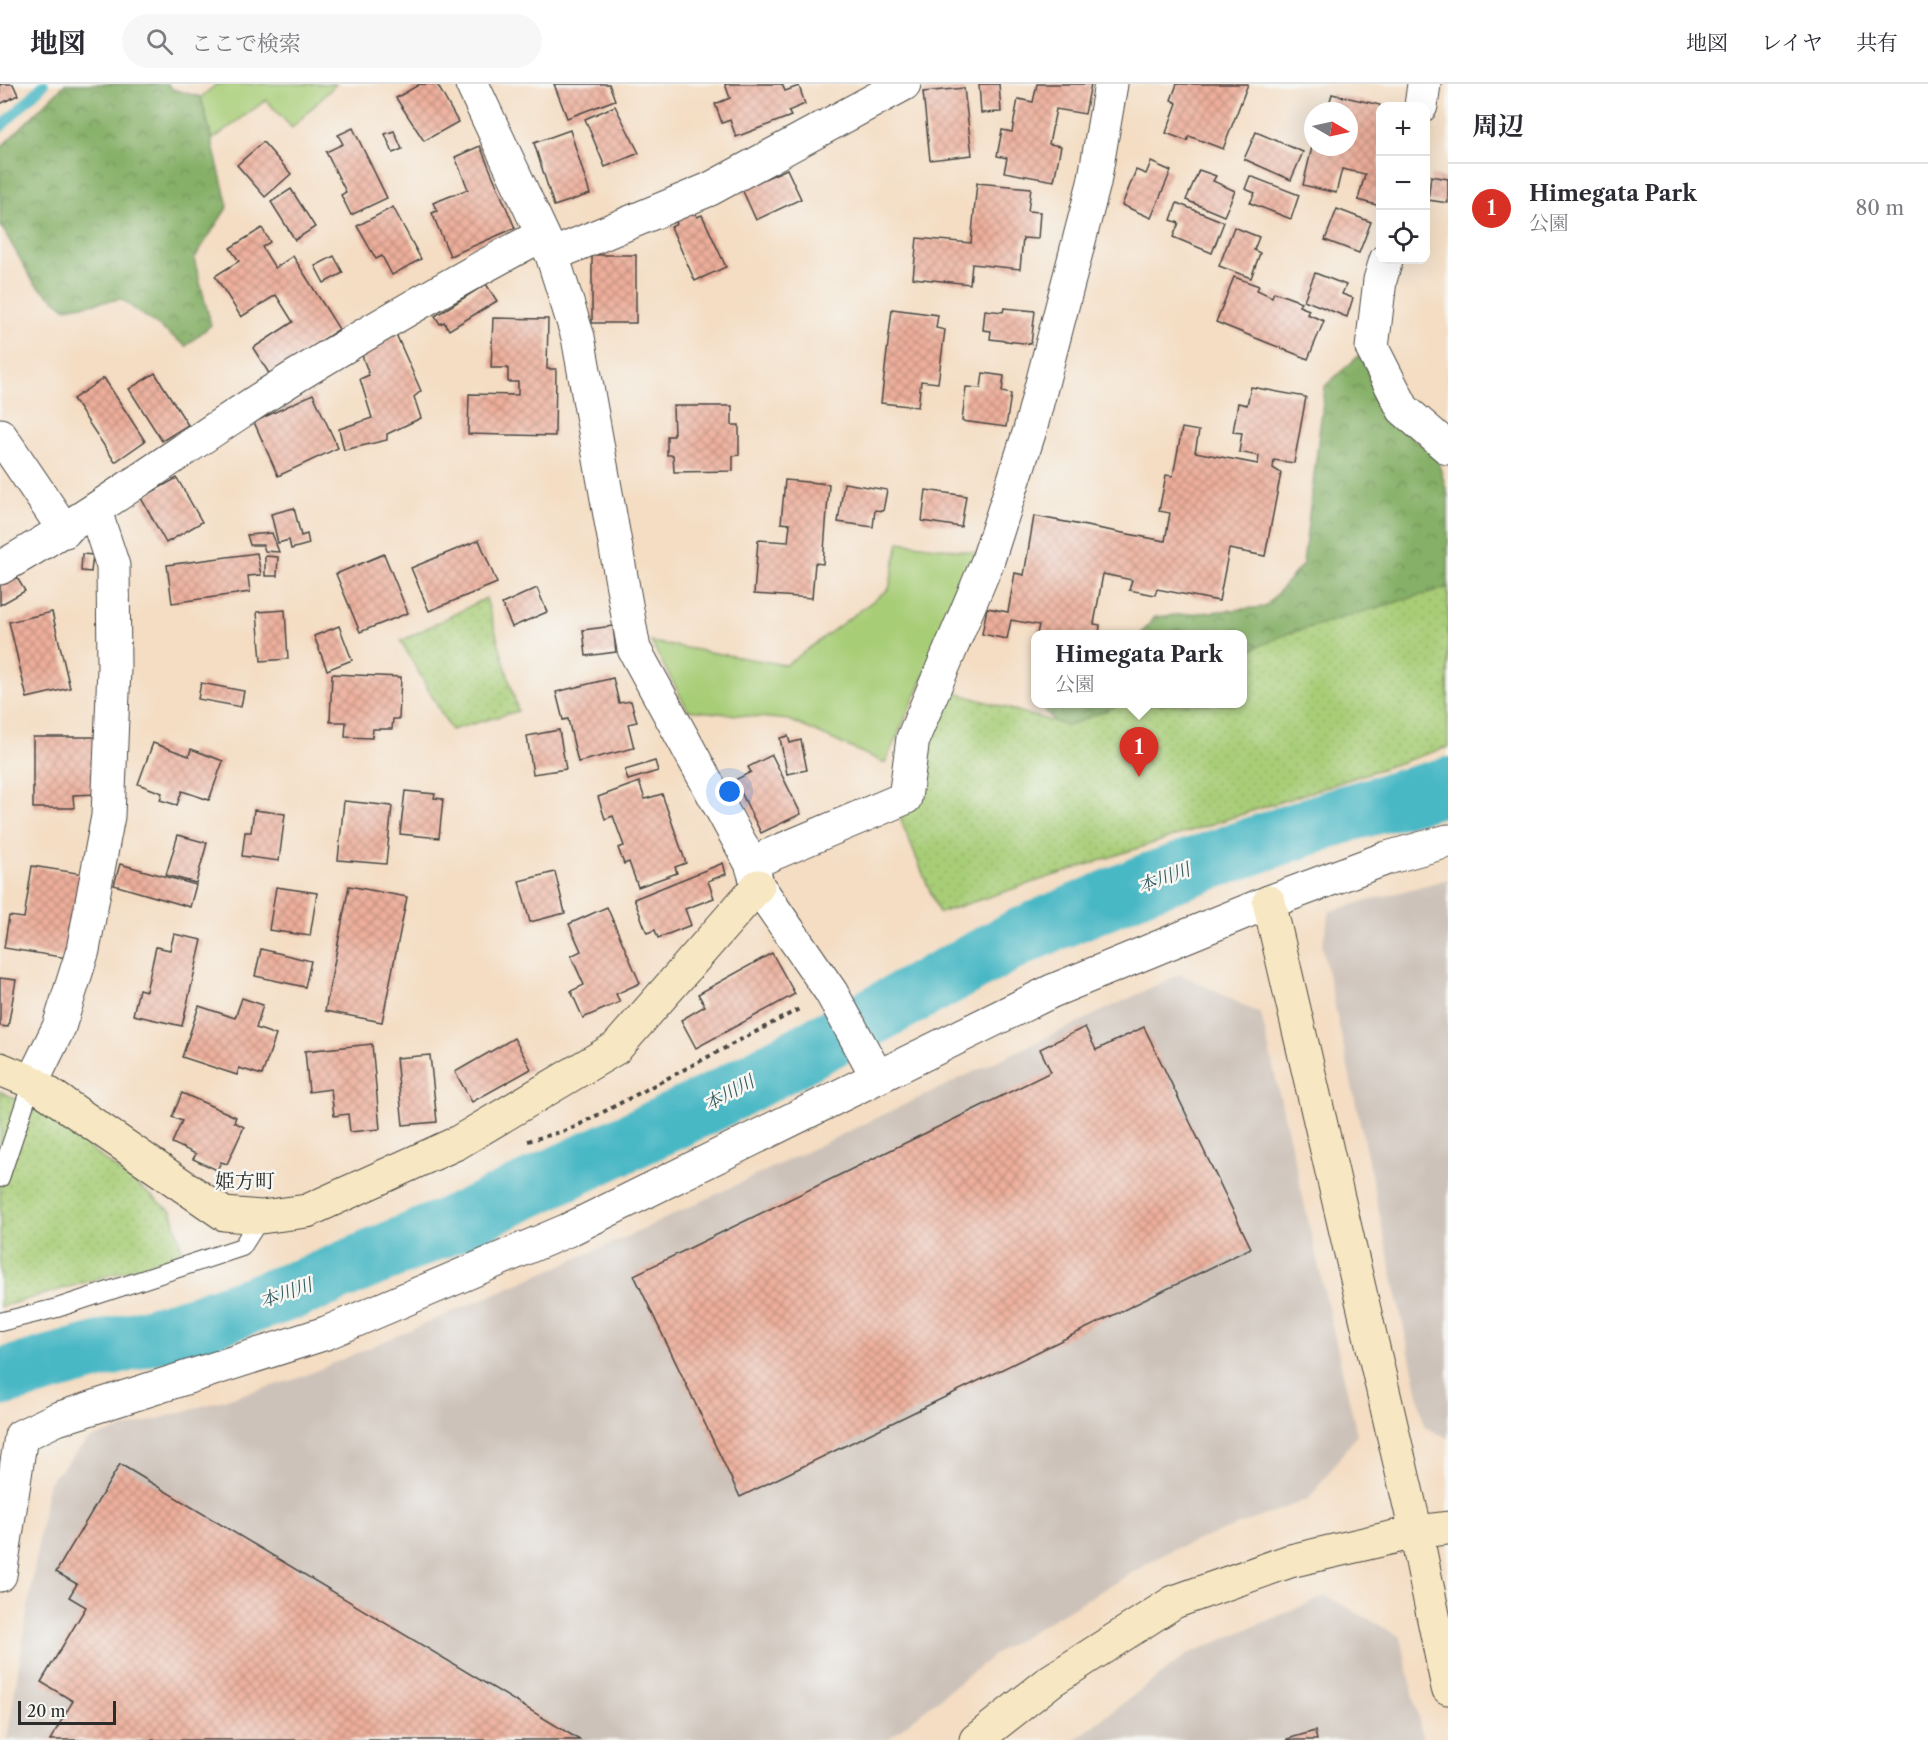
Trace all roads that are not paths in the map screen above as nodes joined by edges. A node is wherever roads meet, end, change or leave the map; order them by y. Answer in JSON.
{"nodes":[{"id":1,"x":472,"y":84,"type":"edge"},
{"id":2,"x":904,"y":84,"type":"edge"},
{"id":3,"x":1111,"y":84,"type":"edge"},
{"id":4,"x":1424,"y":84,"type":"edge"},
{"id":5,"x":1421,"y":102,"type":"edge"},
{"id":6,"x":547,"y":245,"type":"junction"},
{"id":7,"x":1385,"y":264,"type":"edge"},
{"id":8,"x":0,"y":435,"type":"edge"},
{"id":9,"x":1448,"y":448,"type":"edge"},
{"id":10,"x":95,"y":512,"type":"junction"},
{"id":11,"x":65,"y":531,"type":"junction"},
{"id":12,"x":0,"y":568,"type":"edge"},
{"id":13,"x":1448,"y":841,"type":"edge"},
{"id":14,"x":754,"y":874,"type":"junction"},
{"id":15,"x":1269,"y":902,"type":"junction"},
{"id":16,"x":872,"y":1067,"type":"junction"},
{"id":17,"x":0,"y":1069,"type":"edge"},
{"id":18,"x":32,"y":1082,"type":"junction"},
{"id":19,"x":0,"y":1178,"type":"edge"},
{"id":20,"x":261,"y":1217,"type":"junction"},
{"id":21,"x":0,"y":1322,"type":"edge"},
{"id":22,"x":10,"y":1436,"type":"edge"},
{"id":23,"x":1448,"y":1528,"type":"edge"},
{"id":24,"x":1416,"y":1532,"type":"junction"},
{"id":25,"x":0,"y":1575,"type":"edge"},
{"id":26,"x":1448,"y":1688,"type":"edge"},
{"id":27,"x":976,"y":1740,"type":"edge"}],
"edges":[{"from":1,"to":6,"type":"street"},
{"from":2,"to":6,"type":"street"},
{"from":3,"to":14,"type":"street"},
{"from":4,"to":5,"type":"street"},
{"from":6,"to":10,"type":"street"},
{"from":6,"to":14,"type":"street"},
{"from":7,"to":9,"type":"street"},
{"from":8,"to":11,"type":"street"},
{"from":10,"to":11,"type":"street"},
{"from":10,"to":18,"type":"street"},
{"from":11,"to":12,"type":"street"},
{"from":13,"to":15,"type":"street"},
{"from":14,"to":16,"type":"street"},
{"from":14,"to":20,"type":"street"},
{"from":15,"to":16,"type":"street"},
{"from":15,"to":24,"type":"street"},
{"from":16,"to":22,"type":"street"},
{"from":17,"to":18,"type":"street"},
{"from":18,"to":19,"type":"lane"},
{"from":18,"to":20,"type":"street"},
{"from":20,"to":21,"type":"lane"},
{"from":22,"to":25,"type":"street"},
{"from":23,"to":24,"type":"street"},
{"from":24,"to":26,"type":"street"},
{"from":24,"to":27,"type":"street"}]}
